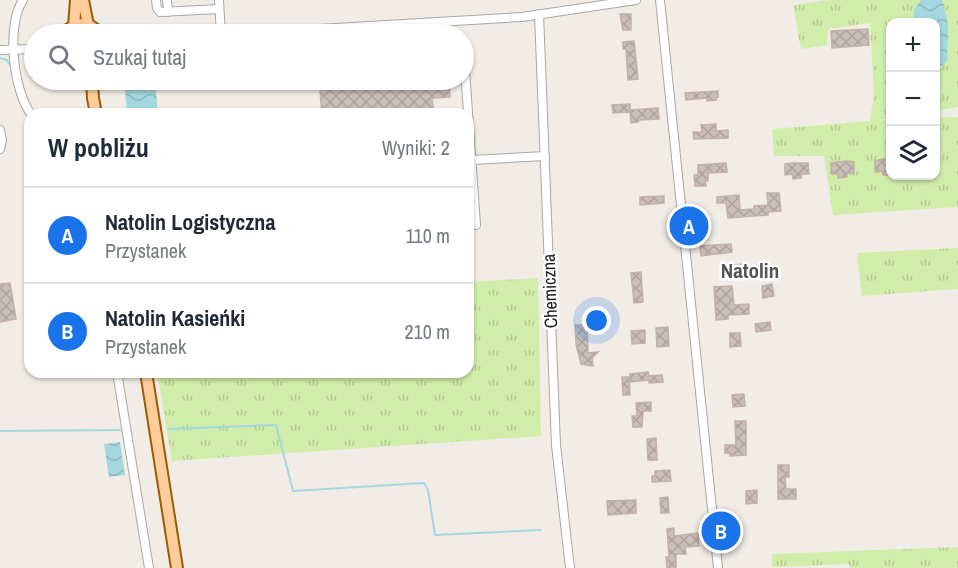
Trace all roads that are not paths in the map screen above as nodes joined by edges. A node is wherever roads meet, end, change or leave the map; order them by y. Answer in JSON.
{"nodes":[{"id":1,"x":23,"y":0,"type":"edge"},
{"id":2,"x":76,"y":0,"type":"edge"},
{"id":3,"x":83,"y":0,"type":"edge"},
{"id":4,"x":156,"y":0,"type":"edge"},
{"id":5,"x":167,"y":0,"type":"edge"},
{"id":6,"x":177,"y":0,"type":"edge"},
{"id":7,"x":186,"y":0,"type":"edge"},
{"id":8,"x":219,"y":0,"type":"edge"},
{"id":9,"x":636,"y":0,"type":"edge"},
{"id":10,"x":660,"y":0,"type":"edge"},
{"id":11,"x":219,"y":9,"type":"junction"},
{"id":12,"x":182,"y":11,"type":"junction"},
{"id":13,"x":168,"y":12,"type":"junction"},
{"id":14,"x":539,"y":14,"type":"junction"},
{"id":15,"x":74,"y":24,"type":"edge"},
{"id":16,"x":88,"y":24,"type":"edge"},
{"id":17,"x":220,"y":24,"type":"edge"},
{"id":18,"x":386,"y":24,"type":"edge"},
{"id":19,"x":24,"y":48,"type":"edge"},
{"id":20,"x":15,"y":49,"type":"junction"},
{"id":21,"x":0,"y":50,"type":"edge"},
{"id":22,"x":89,"y":90,"type":"edge"},
{"id":23,"x":93,"y":90,"type":"edge"},
{"id":24,"x":467,"y":90,"type":"edge"},
{"id":25,"x":93,"y":98,"type":"junction"},
{"id":26,"x":28,"y":108,"type":"edge"},
{"id":27,"x":95,"y":108,"type":"edge"},
{"id":28,"x":468,"y":108,"type":"edge"},
{"id":29,"x":0,"y":130,"type":"edge"},
{"id":30,"x":0,"y":149,"type":"edge"},
{"id":31,"x":545,"y":156,"type":"junction"},
{"id":32,"x":474,"y":160,"type":"edge"},
{"id":33,"x":474,"y":192,"type":"edge"},
{"id":34,"x":476,"y":225,"type":"dead end"},
{"id":35,"x":118,"y":378,"type":"edge"},
{"id":36,"x":147,"y":378,"type":"edge"},
{"id":37,"x":149,"y":568,"type":"edge"},
{"id":38,"x":177,"y":568,"type":"edge"},
{"id":39,"x":570,"y":568,"type":"edge"},
{"id":40,"x":718,"y":568,"type":"edge"}],
"edges":[{"from":1,"to":20,"type":"street"},
{"from":2,"to":15,"type":"main road"},
{"from":3,"to":16,"type":"main road"},
{"from":4,"to":13,"type":"street"},
{"from":5,"to":13,"type":"street"},
{"from":6,"to":12,"type":"street"},
{"from":7,"to":12,"type":"street"},
{"from":8,"to":11,"type":"street"},
{"from":9,"to":14,"type":"street"},
{"from":10,"to":40,"type":"street"},
{"from":11,"to":12,"type":"street"},
{"from":11,"to":17,"type":"street"},
{"from":12,"to":13,"type":"street"},
{"from":14,"to":18,"type":"street"},
{"from":14,"to":31,"type":"street","name":"Chemiczna"},
{"from":19,"to":20,"type":"street"},
{"from":20,"to":21,"type":"street"},
{"from":20,"to":26,"type":"street"},
{"from":22,"to":25,"type":"main road"},
{"from":23,"to":25,"type":"main road"},
{"from":24,"to":28,"type":"street"},
{"from":25,"to":27,"type":"main road"},
{"from":29,"to":30,"type":"street"},
{"from":31,"to":32,"type":"street"},
{"from":31,"to":39,"type":"street","name":"Chemiczna"},
{"from":33,"to":34,"type":"street"},
{"from":35,"to":37,"type":"street"},
{"from":36,"to":38,"type":"main road"}]}
